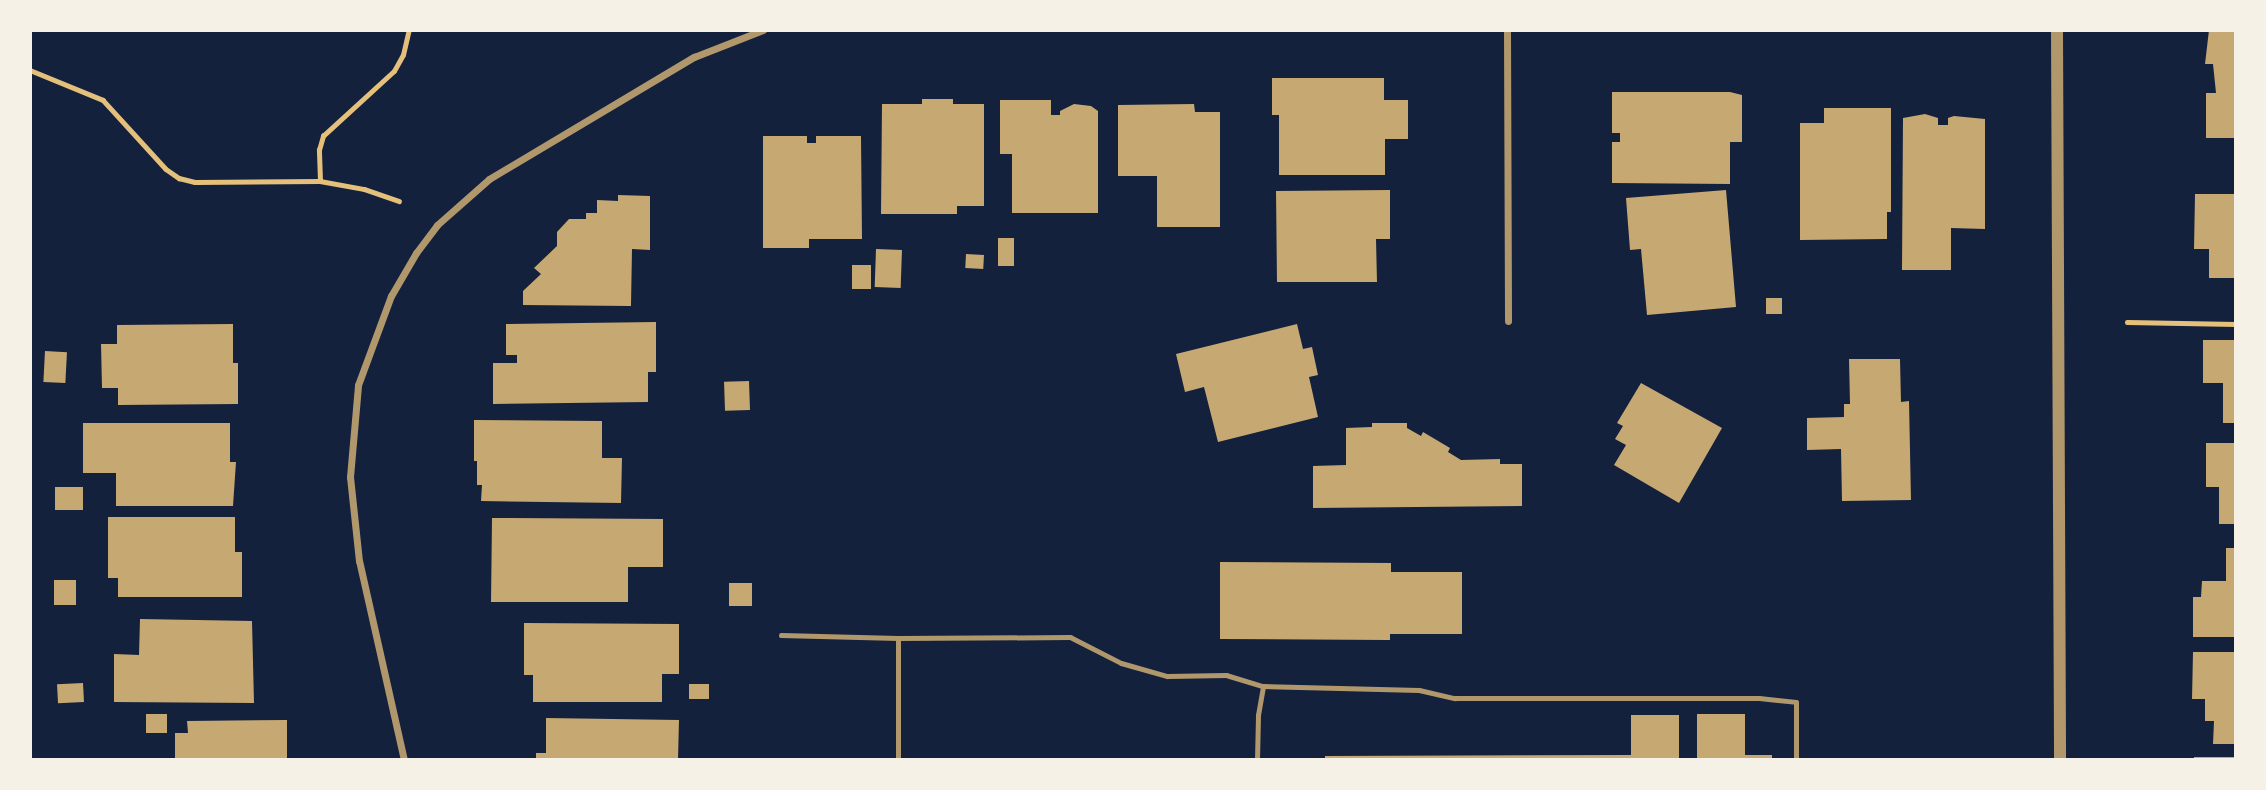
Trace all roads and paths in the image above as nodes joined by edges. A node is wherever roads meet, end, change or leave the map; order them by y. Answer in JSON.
{"nodes":[{"id":1,"x":410,"y":30,"type":"edge"},
{"id":2,"x":763,"y":30,"type":"edge"},
{"id":3,"x":1507,"y":30,"type":"edge"},
{"id":4,"x":2057,"y":30,"type":"edge"},
{"id":5,"x":30,"y":70,"type":"edge"},
{"id":6,"x":320,"y":181,"type":"junction"},
{"id":7,"x":399,"y":201,"type":"dead end"},
{"id":8,"x":1508,"y":321,"type":"dead end"},
{"id":9,"x":2127,"y":322,"type":"dead end"},
{"id":10,"x":2236,"y":324,"type":"edge"},
{"id":11,"x":782,"y":635,"type":"dead end"},
{"id":12,"x":898,"y":638,"type":"junction"},
{"id":13,"x":1263,"y":686,"type":"junction"},
{"id":14,"x":404,"y":760,"type":"edge"},
{"id":15,"x":898,"y":760,"type":"edge"},
{"id":16,"x":1257,"y":760,"type":"edge"},
{"id":17,"x":1796,"y":760,"type":"edge"},
{"id":18,"x":2060,"y":760,"type":"edge"}],
"edges":[{"from":1,"to":6,"type":"path"},
{"from":2,"to":14,"type":"street"},
{"from":3,"to":8,"type":"street"},
{"from":4,"to":18,"type":"street"},
{"from":5,"to":6,"type":"path"},
{"from":6,"to":7,"type":"path"},
{"from":9,"to":10,"type":"path"},
{"from":11,"to":12,"type":"lane"},
{"from":12,"to":13,"type":"lane"},
{"from":12,"to":15,"type":"lane"},
{"from":13,"to":16,"type":"lane"},
{"from":13,"to":17,"type":"lane"}]}
